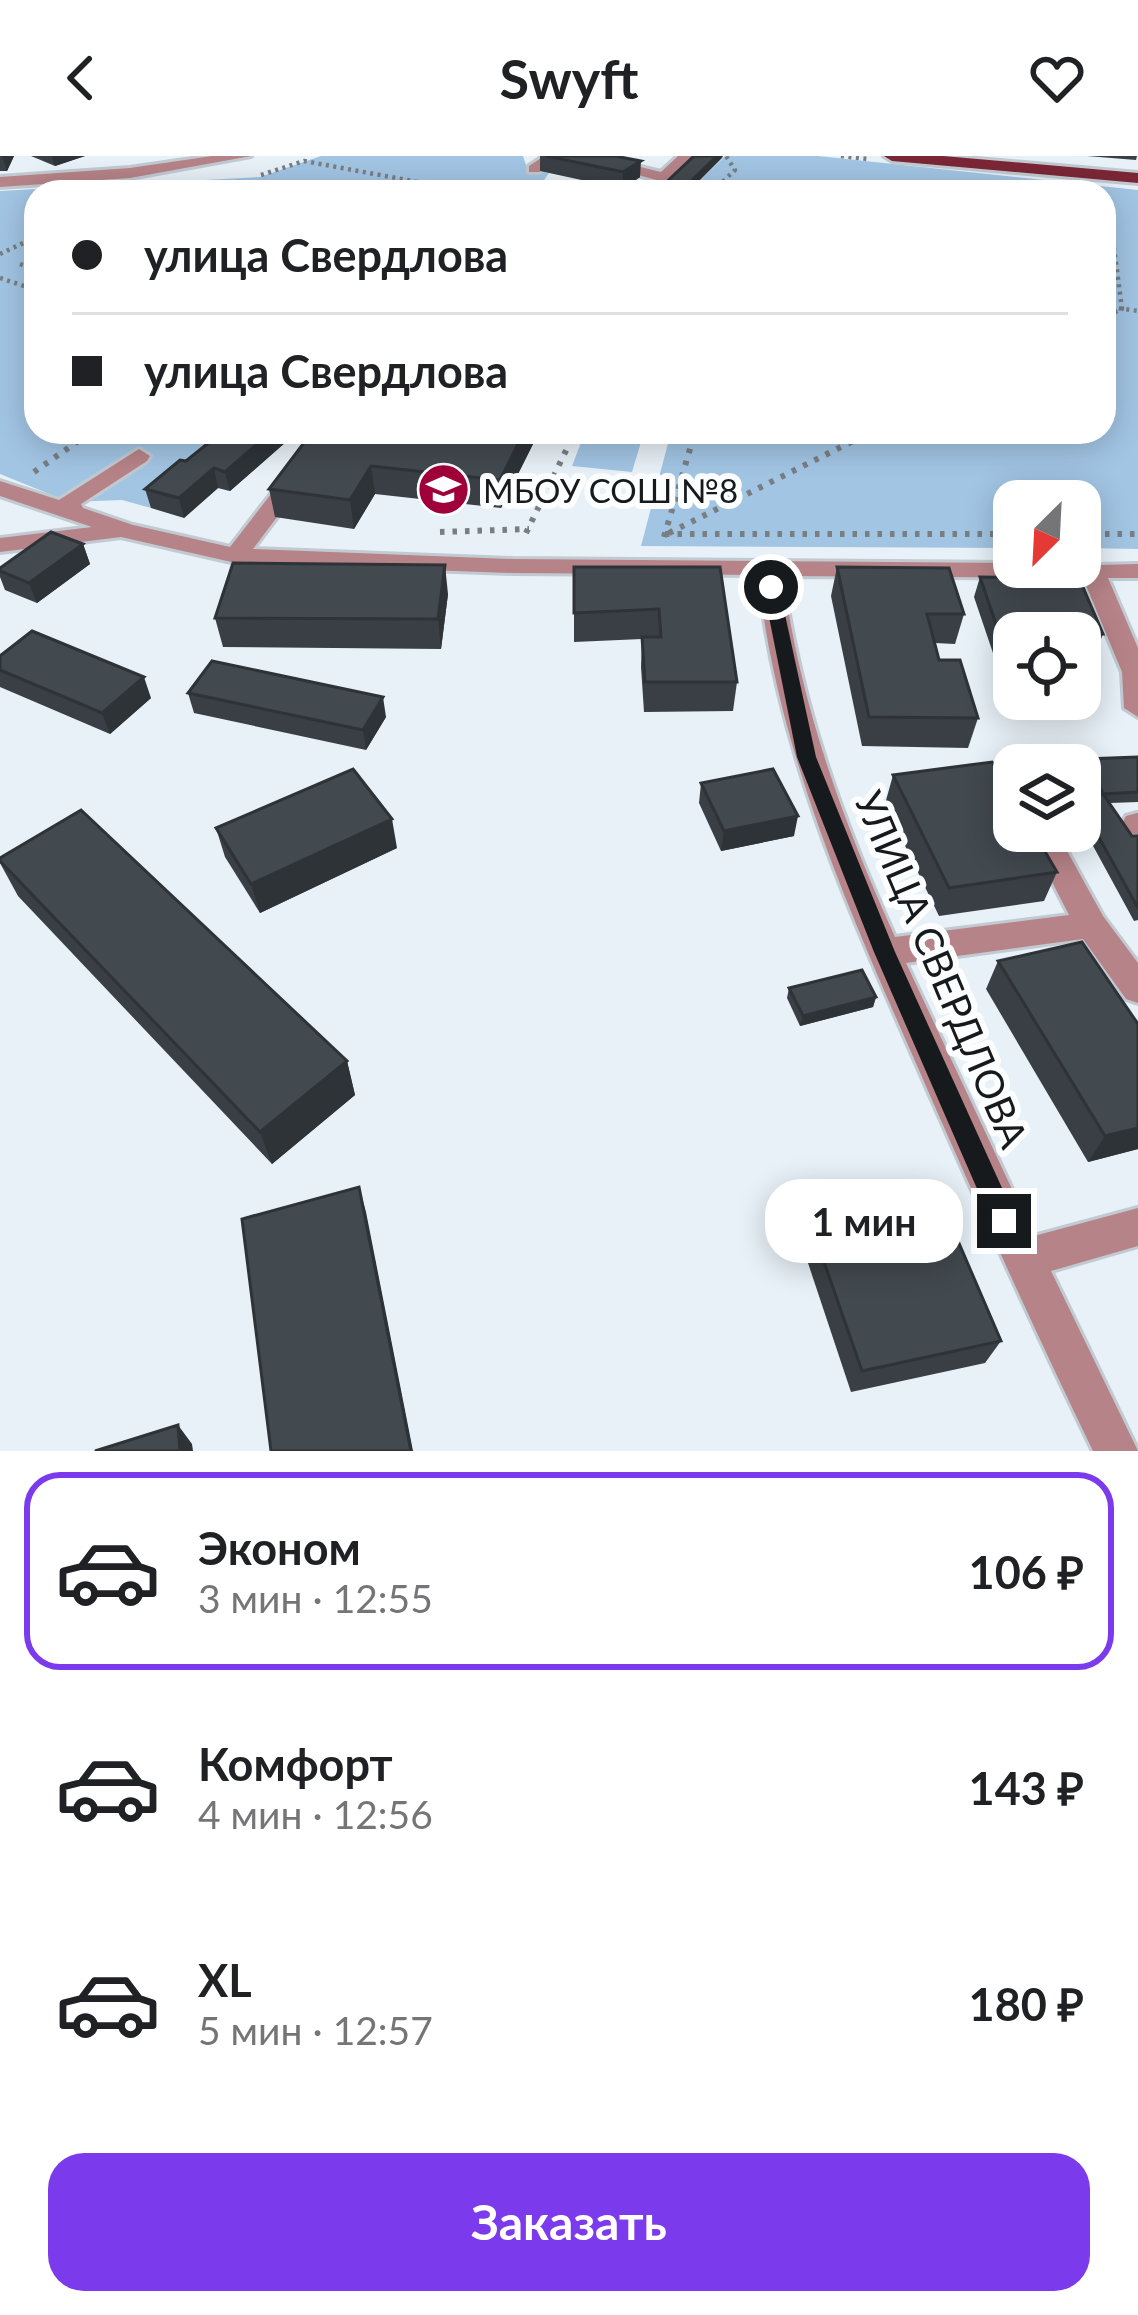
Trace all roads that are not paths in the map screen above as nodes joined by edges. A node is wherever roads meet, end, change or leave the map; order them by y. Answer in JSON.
{"nodes":[{"id":1,"x":139,"y":156,"type":"edge"},
{"id":2,"x":243,"y":156,"type":"edge"},
{"id":3,"x":555,"y":156,"type":"edge"},
{"id":4,"x":576,"y":156,"type":"edge"},
{"id":5,"x":688,"y":156,"type":"edge"},
{"id":6,"x":892,"y":156,"type":"edge"},
{"id":7,"x":963,"y":159,"type":"edge"},
{"id":8,"x":534,"y":170,"type":"dead end"},
{"id":9,"x":66,"y":178,"type":"junction"},
{"id":10,"x":1138,"y":178,"type":"edge"},
{"id":11,"x":33,"y":180,"type":"edge"},
{"id":12,"x":321,"y":444,"type":"edge"},
{"id":13,"x":139,"y":456,"type":"dead end"},
{"id":14,"x":9,"y":485,"type":"edge"},
{"id":15,"x":72,"y":512,"type":"junction"},
{"id":16,"x":126,"y":531,"type":"junction"},
{"id":17,"x":0,"y":545,"type":"edge"},
{"id":18,"x":236,"y":556,"type":"junction"},
{"id":19,"x":770,"y":569,"type":"junction"},
{"id":20,"x":993,"y":570,"type":"edge"},
{"id":21,"x":1101,"y":570,"type":"edge"},
{"id":22,"x":1138,"y":571,"type":"edge"},
{"id":23,"x":1100,"y":588,"type":"edge"},
{"id":24,"x":1138,"y":708,"type":"edge"},
{"id":25,"x":1052,"y":852,"type":"edge"},
{"id":26,"x":1091,"y":925,"type":"junction"},
{"id":27,"x":884,"y":952,"type":"junction"},
{"id":28,"x":1138,"y":989,"type":"edge"},
{"id":29,"x":1138,"y":1227,"type":"edge"},
{"id":30,"x":1021,"y":1259,"type":"junction"},
{"id":31,"x":1117,"y":1451,"type":"edge"}],
"edges":[{"from":1,"to":9,"type":"street"},
{"from":2,"to":9,"type":"street"},
{"from":3,"to":8,"type":"street"},
{"from":4,"to":5,"type":"street"},
{"from":6,"to":7,"type":"main road"},
{"from":7,"to":10,"type":"main road"},
{"from":9,"to":11,"type":"street"},
{"from":12,"to":18,"type":"street"},
{"from":13,"to":15,"type":"street"},
{"from":14,"to":15,"type":"street"},
{"from":15,"to":16,"type":"street"},
{"from":16,"to":17,"type":"street"},
{"from":16,"to":18,"type":"street"},
{"from":18,"to":19,"type":"street"},
{"from":19,"to":20,"type":"street"},
{"from":19,"to":27,"type":"street","name":"УЛИЦА СВЕРДЛОВА"},
{"from":21,"to":22,"type":"street"},
{"from":23,"to":24,"type":"street"},
{"from":25,"to":26,"type":"street"},
{"from":26,"to":27,"type":"street"},
{"from":26,"to":28,"type":"street"},
{"from":27,"to":30,"type":"street","name":"УЛИЦА СВЕРДЛОВА"},
{"from":29,"to":30,"type":"street"},
{"from":30,"to":31,"type":"street","name":"УЛИЦА СВЕРДЛОВА"}]}
